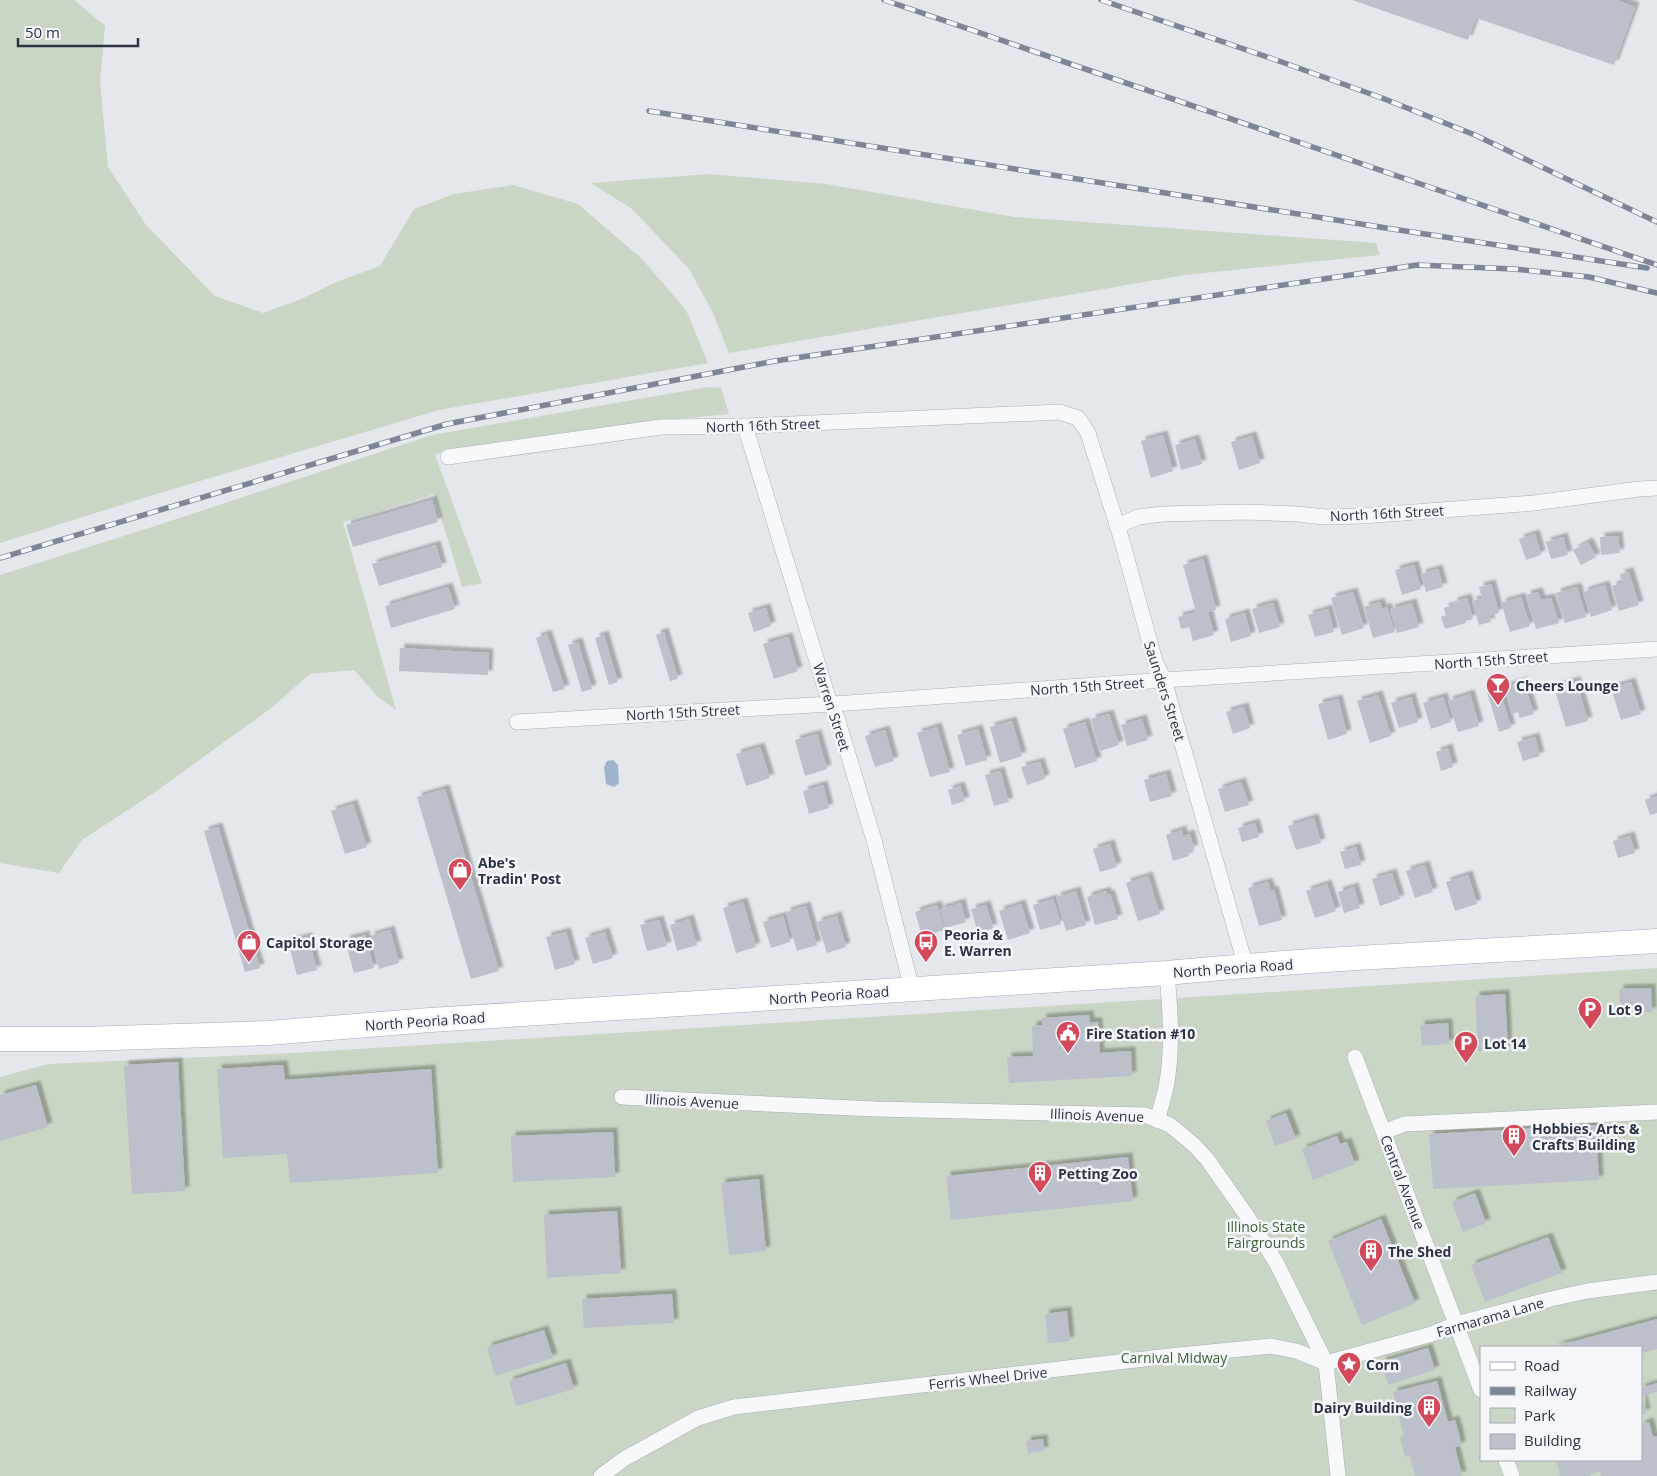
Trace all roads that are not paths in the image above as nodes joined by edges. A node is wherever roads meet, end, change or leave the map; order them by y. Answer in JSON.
{"nodes":[{"id":1,"x":1078,"y":418,"type":"joint"},
{"id":2,"x":745,"y":426,"type":"junction"},
{"id":3,"x":448,"y":457,"type":"dead end"},
{"id":4,"x":1657,"y":488,"type":"edge"},
{"id":5,"x":1117,"y":526,"type":"junction"},
{"id":6,"x":1657,"y":649,"type":"edge"},
{"id":7,"x":1164,"y":680,"type":"junction"},
{"id":8,"x":830,"y":704,"type":"junction"},
{"id":9,"x":517,"y":722,"type":"dead end"},
{"id":10,"x":1657,"y":941,"type":"edge"},
{"id":11,"x":1246,"y":966,"type":"junction"},
{"id":12,"x":1167,"y":973,"type":"junction"},
{"id":13,"x":912,"y":989,"type":"junction"},
{"id":14,"x":0,"y":1039,"type":"edge"},
{"id":15,"x":1355,"y":1058,"type":"dead end"},
{"id":16,"x":622,"y":1097,"type":"dead end"},
{"id":17,"x":1657,"y":1112,"type":"edge"},
{"id":18,"x":1157,"y":1120,"type":"junction"},
{"id":19,"x":1384,"y":1132,"type":"junction"},
{"id":20,"x":1657,"y":1282,"type":"edge"},
{"id":21,"x":1456,"y":1324,"type":"junction"},
{"id":22,"x":1326,"y":1364,"type":"junction"},
{"id":23,"x":1480,"y":1387,"type":"edge"},
{"id":24,"x":1506,"y":1461,"type":"edge"},
{"id":25,"x":601,"y":1476,"type":"edge"},
{"id":26,"x":1338,"y":1476,"type":"edge"},
{"id":27,"x":1512,"y":1476,"type":"edge"}],
"edges":[{"from":1,"to":2,"type":"street","name":"North 16th Street"},
{"from":1,"to":5,"type":"street","name":"Saunders Street"},
{"from":2,"to":3,"type":"street","name":"North 16th Street"},
{"from":2,"to":8,"type":"street","name":"Warren Street"},
{"from":4,"to":5,"type":"street","name":"North 16th Street"},
{"from":5,"to":7,"type":"street","name":"Saunders Street"},
{"from":6,"to":7,"type":"street","name":"North 15th Street"},
{"from":7,"to":8,"type":"street","name":"North 15th Street"},
{"from":7,"to":11,"type":"street","name":"Saunders Street"},
{"from":8,"to":9,"type":"street","name":"North 15th Street"},
{"from":8,"to":13,"type":"street","name":"Warren Street"},
{"from":10,"to":11,"type":"main road","name":"North Peoria Road"},
{"from":11,"to":12,"type":"main road","name":"North Peoria Road"},
{"from":12,"to":13,"type":"main road","name":"North Peoria Road"},
{"from":12,"to":18,"type":"street"},
{"from":13,"to":14,"type":"main road","name":"North Peoria Road"},
{"from":15,"to":19,"type":"street","name":"Central Avenue"},
{"from":16,"to":18,"type":"street","name":"Illinois Avenue"},
{"from":17,"to":19,"type":"street"},
{"from":18,"to":22,"type":"street","name":"Illinois Avenue"},
{"from":19,"to":21,"type":"street","name":"Central Avenue"},
{"from":20,"to":21,"type":"street","name":"Farmarama Lane"},
{"from":21,"to":22,"type":"street","name":"Farmarama Lane"},
{"from":21,"to":23,"type":"street","name":"Central Avenue"},
{"from":22,"to":25,"type":"street","name":"Ferris Wheel Drive"},
{"from":22,"to":26,"type":"street","name":"Illinois Avenue"},
{"from":24,"to":27,"type":"street"}]}
